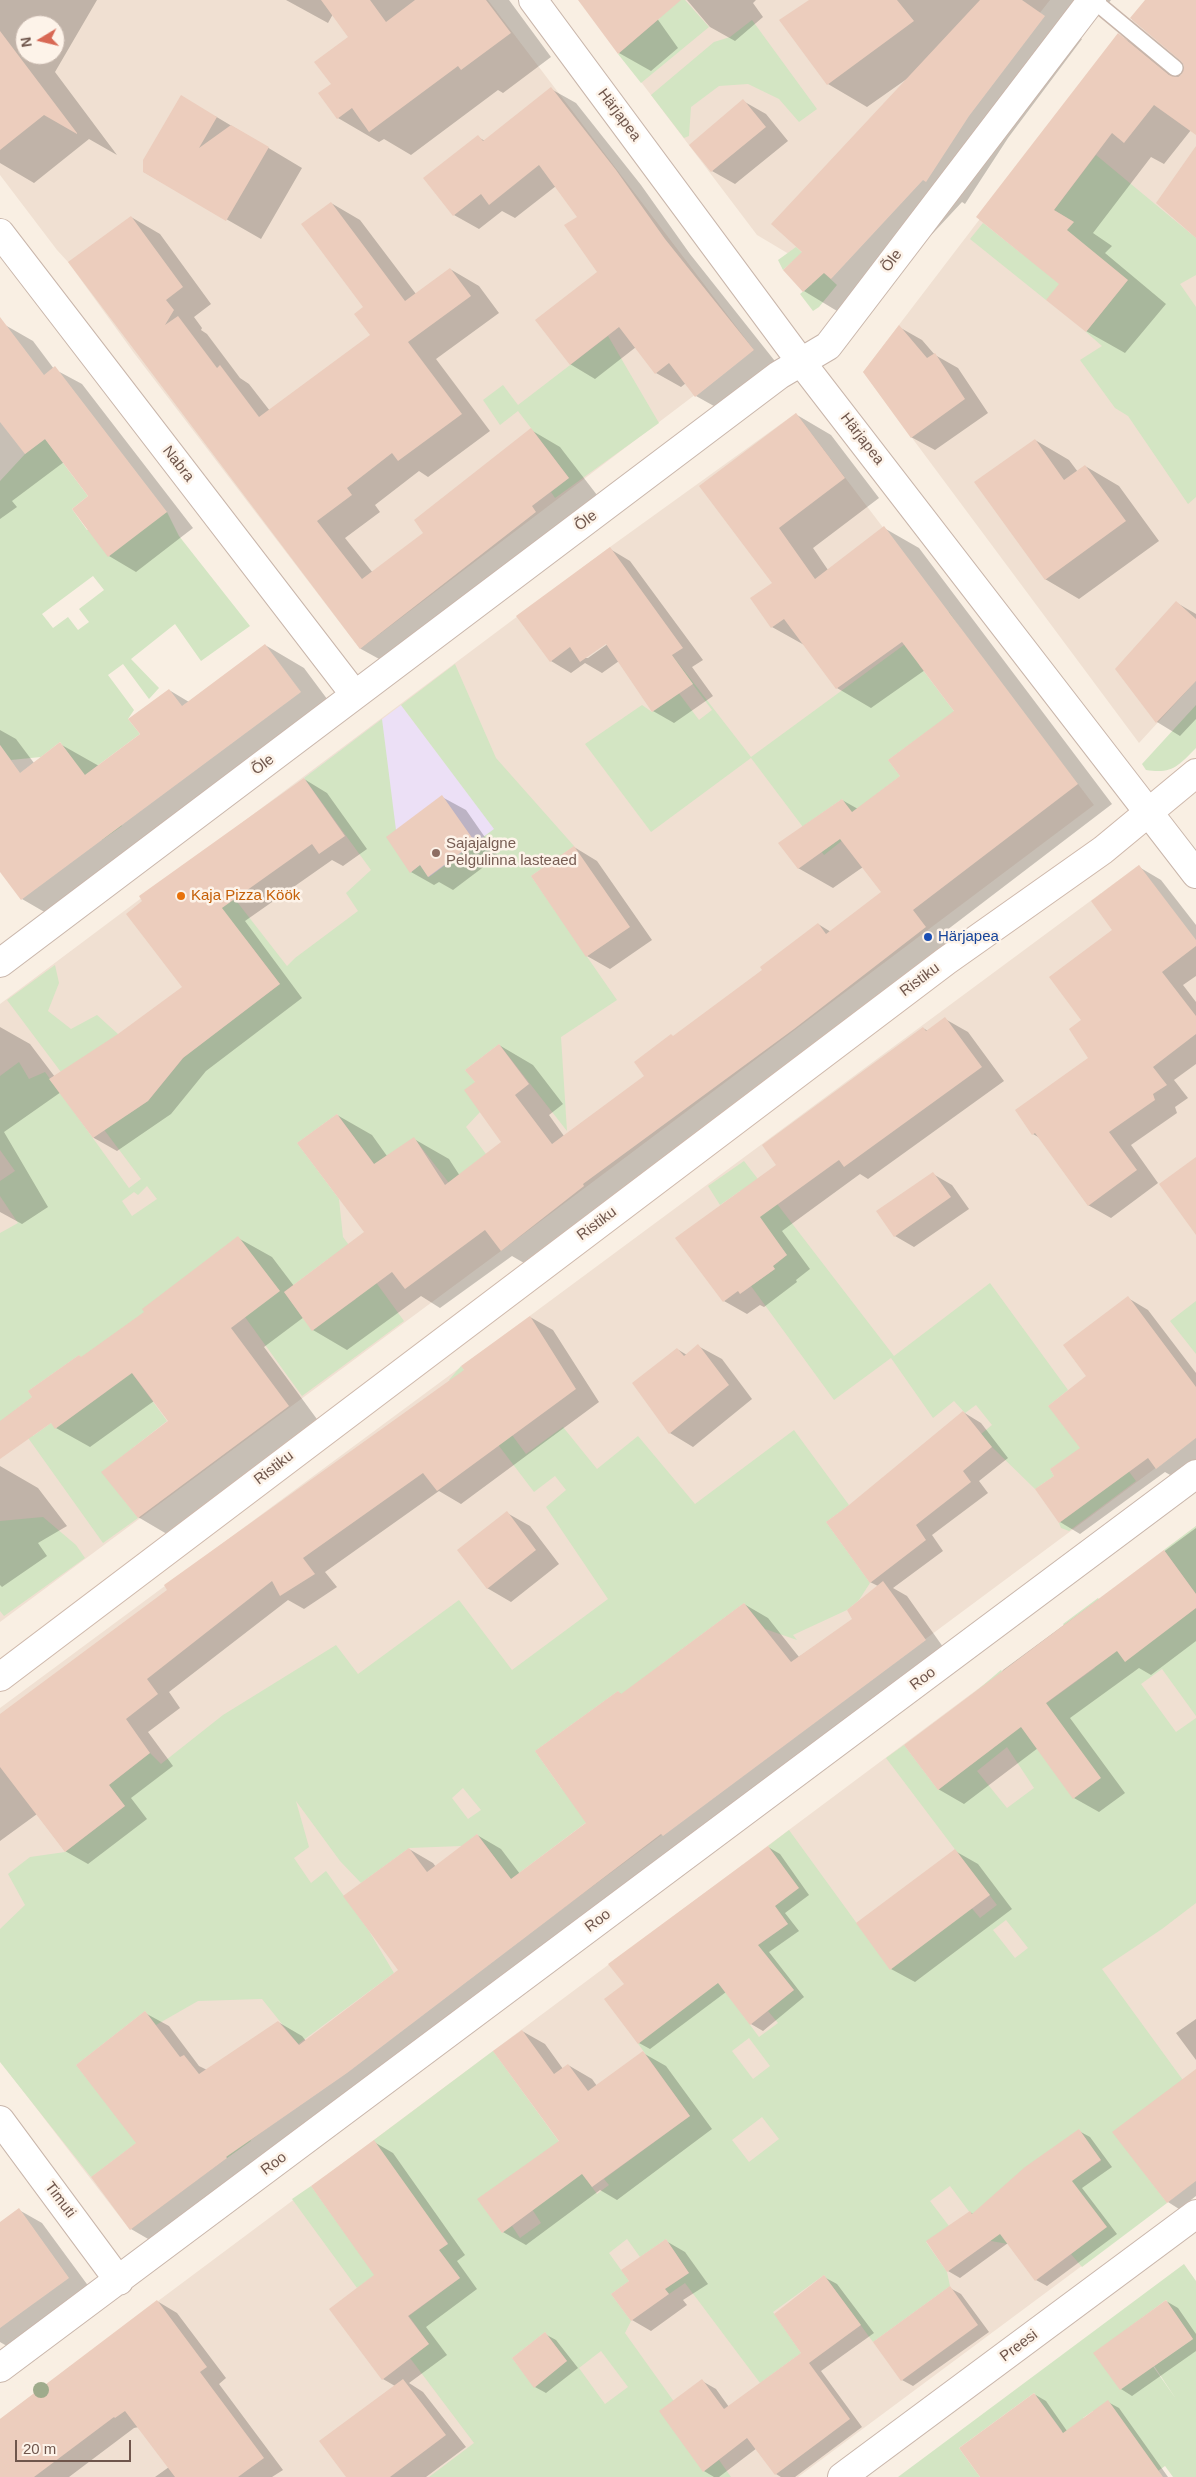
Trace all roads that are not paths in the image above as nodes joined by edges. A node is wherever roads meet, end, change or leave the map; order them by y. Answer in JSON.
{"nodes":[{"id":1,"x":533,"y":0,"type":"edge"},
{"id":2,"x":1092,"y":0,"type":"edge"},
{"id":3,"x":1175,"y":68,"type":"dead end"},
{"id":4,"x":0,"y":233,"type":"edge"},
{"id":5,"x":802,"y":362,"type":"junction"},
{"id":6,"x":355,"y":695,"type":"junction"},
{"id":7,"x":1196,"y":773,"type":"edge"},
{"id":8,"x":1149,"y":813,"type":"junction"},
{"id":9,"x":1196,"y":874,"type":"edge"},
{"id":10,"x":0,"y":963,"type":"edge"},
{"id":11,"x":1196,"y":1474,"type":"edge"},
{"id":12,"x":0,"y":1677,"type":"edge"},
{"id":13,"x":0,"y":2120,"type":"edge"},
{"id":14,"x":1196,"y":2214,"type":"edge"},
{"id":15,"x":119,"y":2281,"type":"junction"},
{"id":16,"x":0,"y":2368,"type":"edge"},
{"id":17,"x":842,"y":2477,"type":"edge"}],
"edges":[{"from":1,"to":5,"type":"street","name":"Härjapea"},
{"from":2,"to":3,"type":"lane"},
{"from":2,"to":5,"type":"street","name":"Õle"},
{"from":4,"to":6,"type":"street","name":"Nabra"},
{"from":5,"to":6,"type":"street","name":"Õle"},
{"from":5,"to":8,"type":"street","name":"Härjapea"},
{"from":6,"to":10,"type":"street","name":"Õle"},
{"from":7,"to":8,"type":"street","name":"Ristiku"},
{"from":8,"to":9,"type":"street","name":"Härjapea"},
{"from":8,"to":12,"type":"street","name":"Ristiku"},
{"from":11,"to":15,"type":"street","name":"Roo"},
{"from":13,"to":15,"type":"street","name":"Timuti"},
{"from":14,"to":17,"type":"street","name":"Preesi"},
{"from":15,"to":16,"type":"street","name":"Roo"}]}
